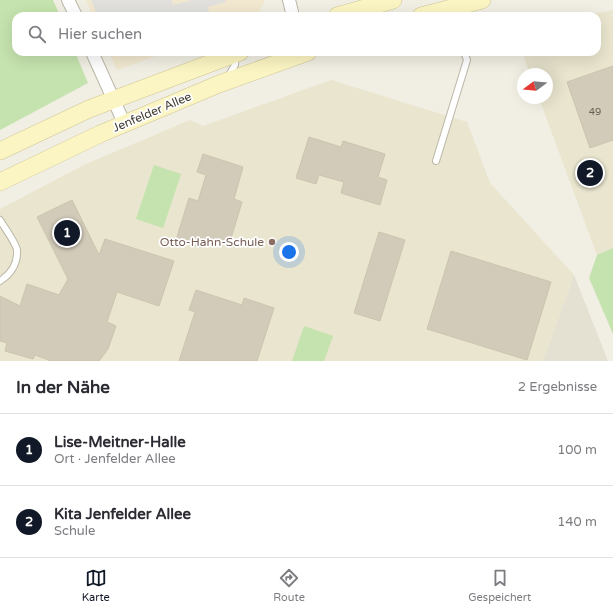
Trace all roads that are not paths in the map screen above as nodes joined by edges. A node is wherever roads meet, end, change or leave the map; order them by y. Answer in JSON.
{"nodes":[{"id":1,"x":68,"y":0,"type":"edge"},
{"id":2,"x":289,"y":0,"type":"edge"},
{"id":3,"x":393,"y":0,"type":"edge"},
{"id":4,"x":482,"y":0,"type":"edge"},
{"id":5,"x":74,"y":12,"type":"edge"},
{"id":6,"x":292,"y":12,"type":"edge"},
{"id":7,"x":352,"y":12,"type":"edge"},
{"id":8,"x":452,"y":12,"type":"edge"},
{"id":9,"x":94,"y":56,"type":"edge"},
{"id":10,"x":230,"y":56,"type":"edge"},
{"id":11,"x":238,"y":56,"type":"edge"},
{"id":12,"x":297,"y":56,"type":"edge"},
{"id":13,"x":466,"y":56,"type":"edge"},
{"id":14,"x":219,"y":84,"type":"junction"},
{"id":15,"x":114,"y":99,"type":"junction"},
{"id":16,"x":124,"y":123,"type":"junction"},
{"id":17,"x":0,"y":151,"type":"edge"},
{"id":18,"x":436,"y":162,"type":"dead end"},
{"id":19,"x":0,"y":182,"type":"edge"},
{"id":20,"x":0,"y":220,"type":"edge"},
{"id":21,"x":0,"y":281,"type":"edge"}],
"edges":[{"from":1,"to":5,"type":"street"},
{"from":2,"to":6,"type":"street"},
{"from":3,"to":7,"type":"main road"},
{"from":4,"to":8,"type":"main road"},
{"from":9,"to":15,"type":"street"},
{"from":10,"to":15,"type":"main road","name":"Jenfelder Allee"},
{"from":11,"to":14,"type":"lane"},
{"from":12,"to":14,"type":"main road","name":"Jenfelder Allee"},
{"from":13,"to":18,"type":"lane"},
{"from":14,"to":16,"type":"main road","name":"Jenfelder Allee"},
{"from":15,"to":16,"type":"street"},
{"from":15,"to":17,"type":"main road","name":"Jenfelder Allee"},
{"from":16,"to":19,"type":"main road","name":"Jenfelder Allee"},
{"from":20,"to":21,"type":"lane"}]}
